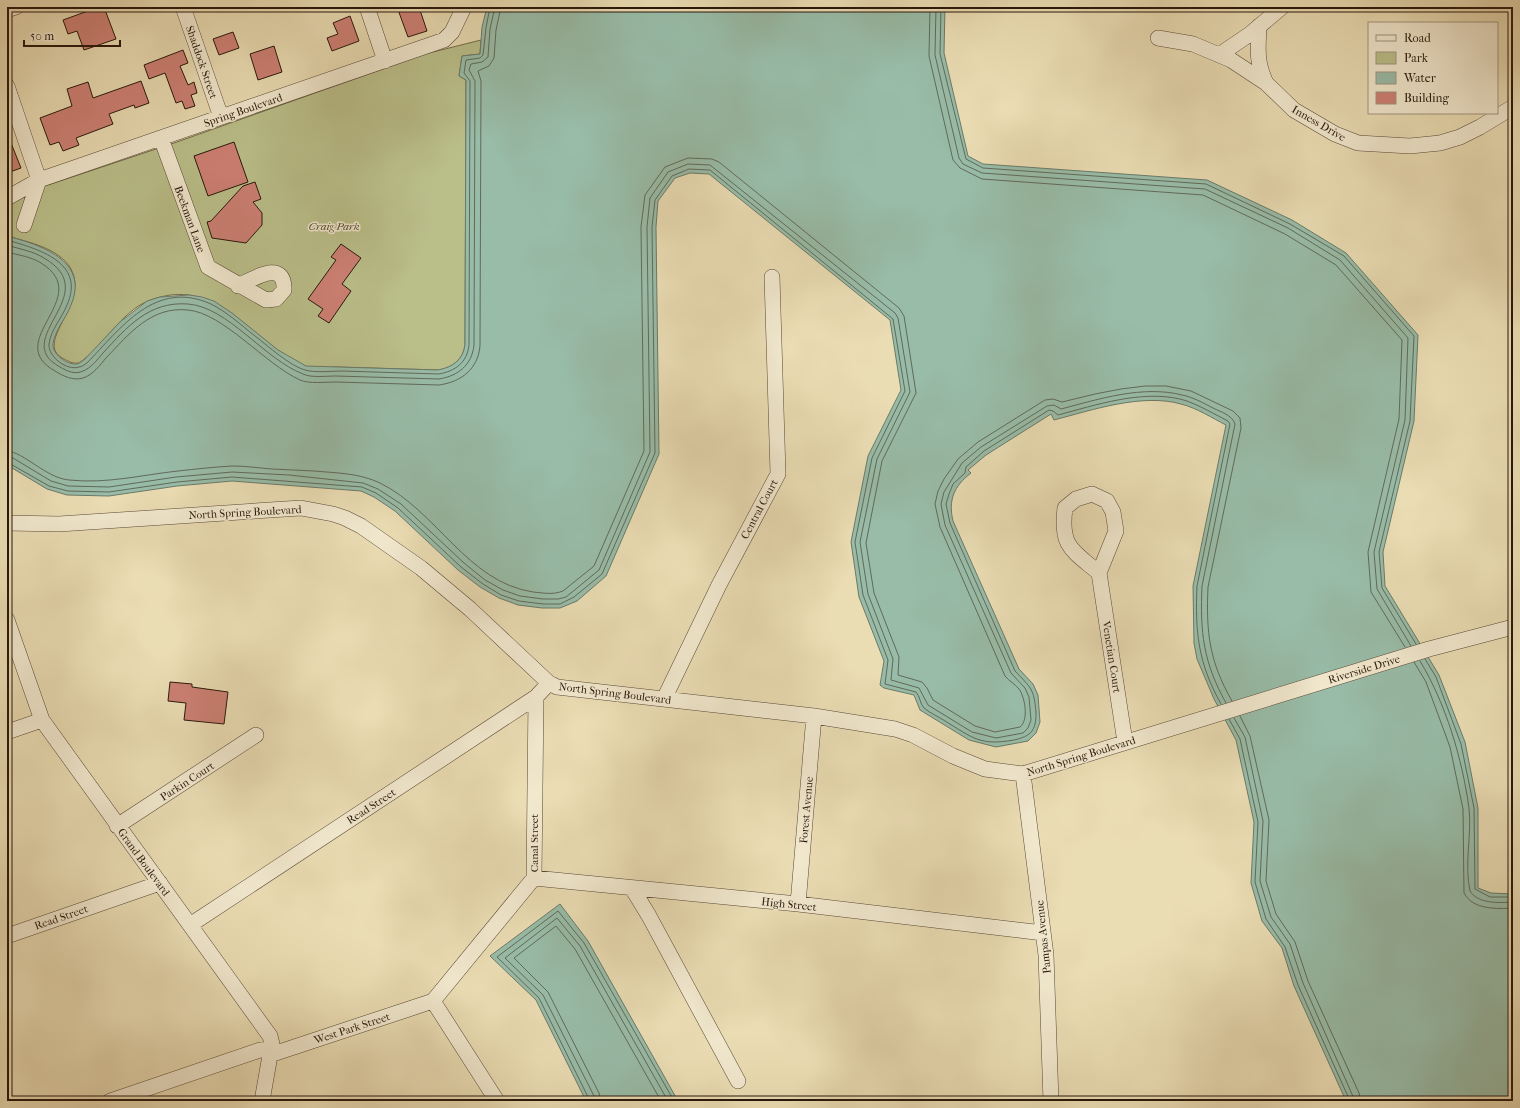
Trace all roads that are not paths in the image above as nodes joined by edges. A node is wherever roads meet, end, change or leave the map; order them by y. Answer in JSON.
{"nodes":[{"id":1,"x":16,"y":7,"type":"edge"},
{"id":2,"x":183,"y":7,"type":"edge"},
{"id":3,"x":367,"y":7,"type":"edge"},
{"id":4,"x":464,"y":7,"type":"edge"},
{"id":5,"x":1282,"y":7,"type":"edge"},
{"id":6,"x":7,"y":10,"type":"edge"},
{"id":7,"x":1259,"y":26,"type":"junction"},
{"id":8,"x":1158,"y":38,"type":"dead end"},
{"id":9,"x":1219,"y":55,"type":"junction"},
{"id":10,"x":385,"y":60,"type":"junction"},
{"id":11,"x":1266,"y":83,"type":"junction"},
{"id":12,"x":7,"y":86,"type":"edge"},
{"id":13,"x":1513,"y":107,"type":"edge"},
{"id":14,"x":221,"y":117,"type":"junction"},
{"id":15,"x":162,"y":138,"type":"junction"},
{"id":16,"x":39,"y":180,"type":"junction"},
{"id":17,"x":7,"y":198,"type":"edge"},
{"id":18,"x":24,"y":225,"type":"dead end"},
{"id":19,"x":772,"y":277,"type":"dead end"},
{"id":20,"x":238,"y":286,"type":"dead end"},
{"id":21,"x":7,"y":523,"type":"edge"},
{"id":22,"x":1099,"y":573,"type":"junction"},
{"id":23,"x":7,"y":620,"type":"edge"},
{"id":24,"x":1513,"y":627,"type":"edge"},
{"id":25,"x":549,"y":683,"type":"junction"},
{"id":26,"x":536,"y":697,"type":"junction"},
{"id":27,"x":664,"y":699,"type":"junction"},
{"id":28,"x":1217,"y":714,"type":"joint"},
{"id":29,"x":814,"y":716,"type":"junction"},
{"id":30,"x":42,"y":720,"type":"junction"},
{"id":31,"x":7,"y":732,"type":"edge"},
{"id":32,"x":256,"y":735,"type":"dead end"},
{"id":33,"x":1125,"y":742,"type":"junction"},
{"id":34,"x":1022,"y":774,"type":"junction"},
{"id":35,"x":118,"y":826,"type":"junction"},
{"id":36,"x":534,"y":878,"type":"junction"},
{"id":37,"x":160,"y":883,"type":"junction"},
{"id":38,"x":632,"y":888,"type":"junction"},
{"id":39,"x":798,"y":904,"type":"junction"},
{"id":40,"x":190,"y":925,"type":"junction"},
{"id":41,"x":1043,"y":933,"type":"junction"},
{"id":42,"x":7,"y":936,"type":"edge"},
{"id":43,"x":433,"y":1001,"type":"junction"},
{"id":44,"x":271,"y":1052,"type":"junction"},
{"id":45,"x":738,"y":1081,"type":"dead end"},
{"id":46,"x":110,"y":1101,"type":"edge"},
{"id":47,"x":262,"y":1101,"type":"edge"},
{"id":48,"x":497,"y":1101,"type":"edge"},
{"id":49,"x":1051,"y":1101,"type":"edge"}],
"edges":[{"from":1,"to":6,"type":"street"},
{"from":2,"to":14,"type":"street","name":"Shaddock Street"},
{"from":3,"to":10,"type":"street"},
{"from":4,"to":10,"type":"street","name":"Spring Boulevard"},
{"from":5,"to":7,"type":"street"},
{"from":7,"to":9,"type":"street"},
{"from":7,"to":11,"type":"street"},
{"from":8,"to":9,"type":"street","name":"Inness Drive"},
{"from":9,"to":11,"type":"street","name":"Inness Drive"},
{"from":10,"to":14,"type":"street","name":"Spring Boulevard"},
{"from":11,"to":13,"type":"street","name":"Inness Drive"},
{"from":12,"to":16,"type":"street"},
{"from":14,"to":15,"type":"street","name":"Spring Boulevard"},
{"from":15,"to":16,"type":"street","name":"Spring Boulevard"},
{"from":15,"to":20,"type":"street","name":"Beekman Lane"},
{"from":16,"to":17,"type":"street","name":"Spring Boulevard"},
{"from":16,"to":18,"type":"street"},
{"from":19,"to":27,"type":"street","name":"Central Court"},
{"from":21,"to":25,"type":"street","name":"North Spring Boulevard"},
{"from":22,"to":22,"type":"street"},
{"from":22,"to":33,"type":"street","name":"Venetian Court"},
{"from":23,"to":30,"type":"street","name":"Grand Boulevard"},
{"from":24,"to":28,"type":"street","name":"Riverside Drive"},
{"from":25,"to":26,"type":"street","name":"Read Street"},
{"from":25,"to":27,"type":"street","name":"North Spring Boulevard"},
{"from":26,"to":36,"type":"street","name":"Canal Street"},
{"from":26,"to":40,"type":"street","name":"Read Street"},
{"from":27,"to":29,"type":"street","name":"North Spring Boulevard"},
{"from":28,"to":33,"type":"street","name":"North Spring Boulevard"},
{"from":29,"to":34,"type":"street","name":"North Spring Boulevard"},
{"from":29,"to":39,"type":"street","name":"Forest Avenue"},
{"from":30,"to":31,"type":"street"},
{"from":30,"to":35,"type":"street","name":"Grand Boulevard"},
{"from":32,"to":35,"type":"street","name":"Parkin Court"},
{"from":33,"to":34,"type":"street","name":"North Spring Boulevard"},
{"from":34,"to":41,"type":"street","name":"Pampas Avenue"},
{"from":35,"to":37,"type":"street","name":"Grand Boulevard"},
{"from":36,"to":38,"type":"street","name":"High Street"},
{"from":36,"to":43,"type":"street","name":"Canal Street"},
{"from":37,"to":40,"type":"street","name":"Grand Boulevard"},
{"from":37,"to":42,"type":"street","name":"Read Street"},
{"from":38,"to":39,"type":"street","name":"High Street"},
{"from":38,"to":45,"type":"street"},
{"from":39,"to":41,"type":"street","name":"High Street"},
{"from":40,"to":44,"type":"street","name":"Grand Boulevard"},
{"from":41,"to":49,"type":"street","name":"Pampas Avenue"},
{"from":43,"to":44,"type":"street","name":"West Park Street"},
{"from":43,"to":48,"type":"street"},
{"from":44,"to":46,"type":"street","name":"West Park Street"},
{"from":44,"to":47,"type":"street","name":"Grand Boulevard"}]}
